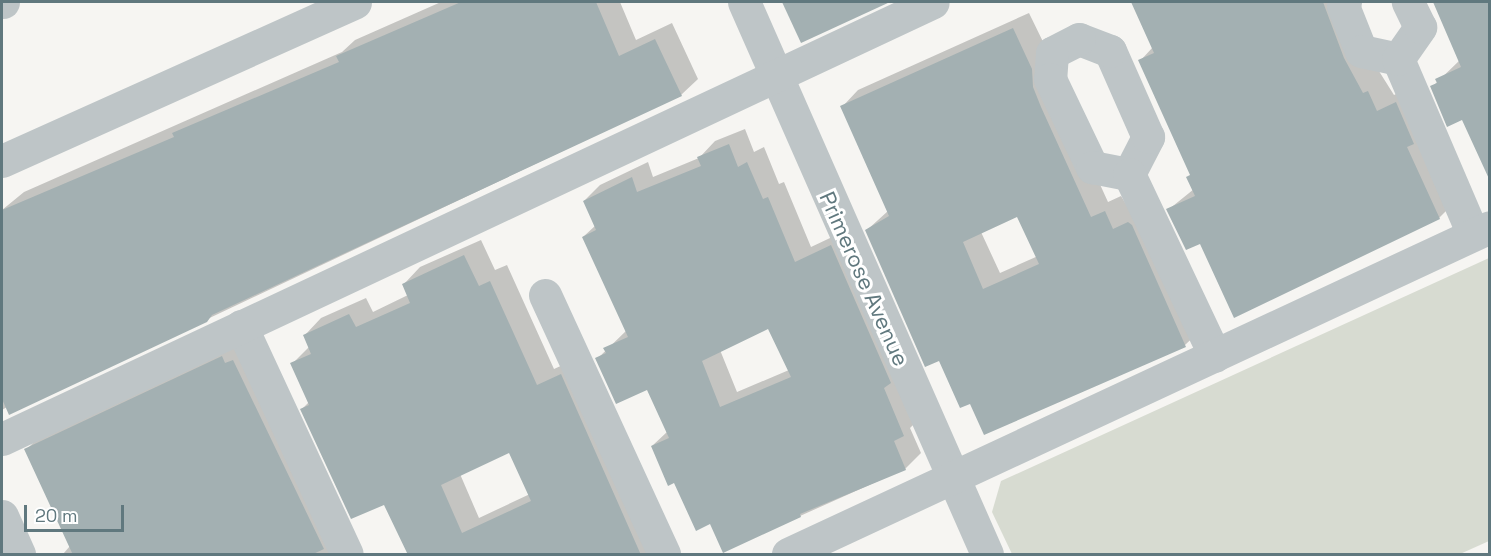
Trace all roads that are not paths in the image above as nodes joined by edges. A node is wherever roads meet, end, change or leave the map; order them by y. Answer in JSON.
{"nodes":[{"id":1,"x":355,"y":2,"type":"edge"},
{"id":2,"x":744,"y":2,"type":"edge"},
{"id":3,"x":933,"y":2,"type":"edge"},
{"id":4,"x":1345,"y":2,"type":"edge"},
{"id":5,"x":1408,"y":2,"type":"edge"},
{"id":6,"x":1398,"y":59,"type":"junction"},
{"id":7,"x":776,"y":76,"type":"junction"},
{"id":8,"x":2,"y":161,"type":"edge"},
{"id":9,"x":1129,"y":174,"type":"dead end"},
{"id":10,"x":1481,"y":230,"type":"edge"},
{"id":11,"x":545,"y":295,"type":"dead end"},
{"id":12,"x":241,"y":326,"type":"junction"},
{"id":13,"x":1215,"y":356,"type":"junction"},
{"id":14,"x":2,"y":439,"type":"edge"},
{"id":15,"x":952,"y":479,"type":"junction"},
{"id":16,"x":2,"y":516,"type":"edge"},
{"id":17,"x":19,"y":555,"type":"edge"},
{"id":18,"x":347,"y":555,"type":"edge"},
{"id":19,"x":664,"y":555,"type":"edge"},
{"id":20,"x":788,"y":555,"type":"edge"},
{"id":21,"x":987,"y":555,"type":"edge"}],
"edges":[{"from":1,"to":8,"type":"street"},
{"from":2,"to":7,"type":"street","name":"Primerose Avenue"},
{"from":3,"to":7,"type":"street"},
{"from":4,"to":6,"type":"street"},
{"from":5,"to":6,"type":"street"},
{"from":6,"to":10,"type":"street"},
{"from":7,"to":12,"type":"street"},
{"from":7,"to":15,"type":"street","name":"Primerose Avenue"},
{"from":9,"to":13,"type":"street"},
{"from":10,"to":13,"type":"street"},
{"from":11,"to":19,"type":"street"},
{"from":12,"to":14,"type":"street"},
{"from":12,"to":18,"type":"street"},
{"from":13,"to":15,"type":"street"},
{"from":15,"to":20,"type":"street"},
{"from":15,"to":21,"type":"street","name":"Primerose Avenue"},
{"from":16,"to":17,"type":"street"}]}
